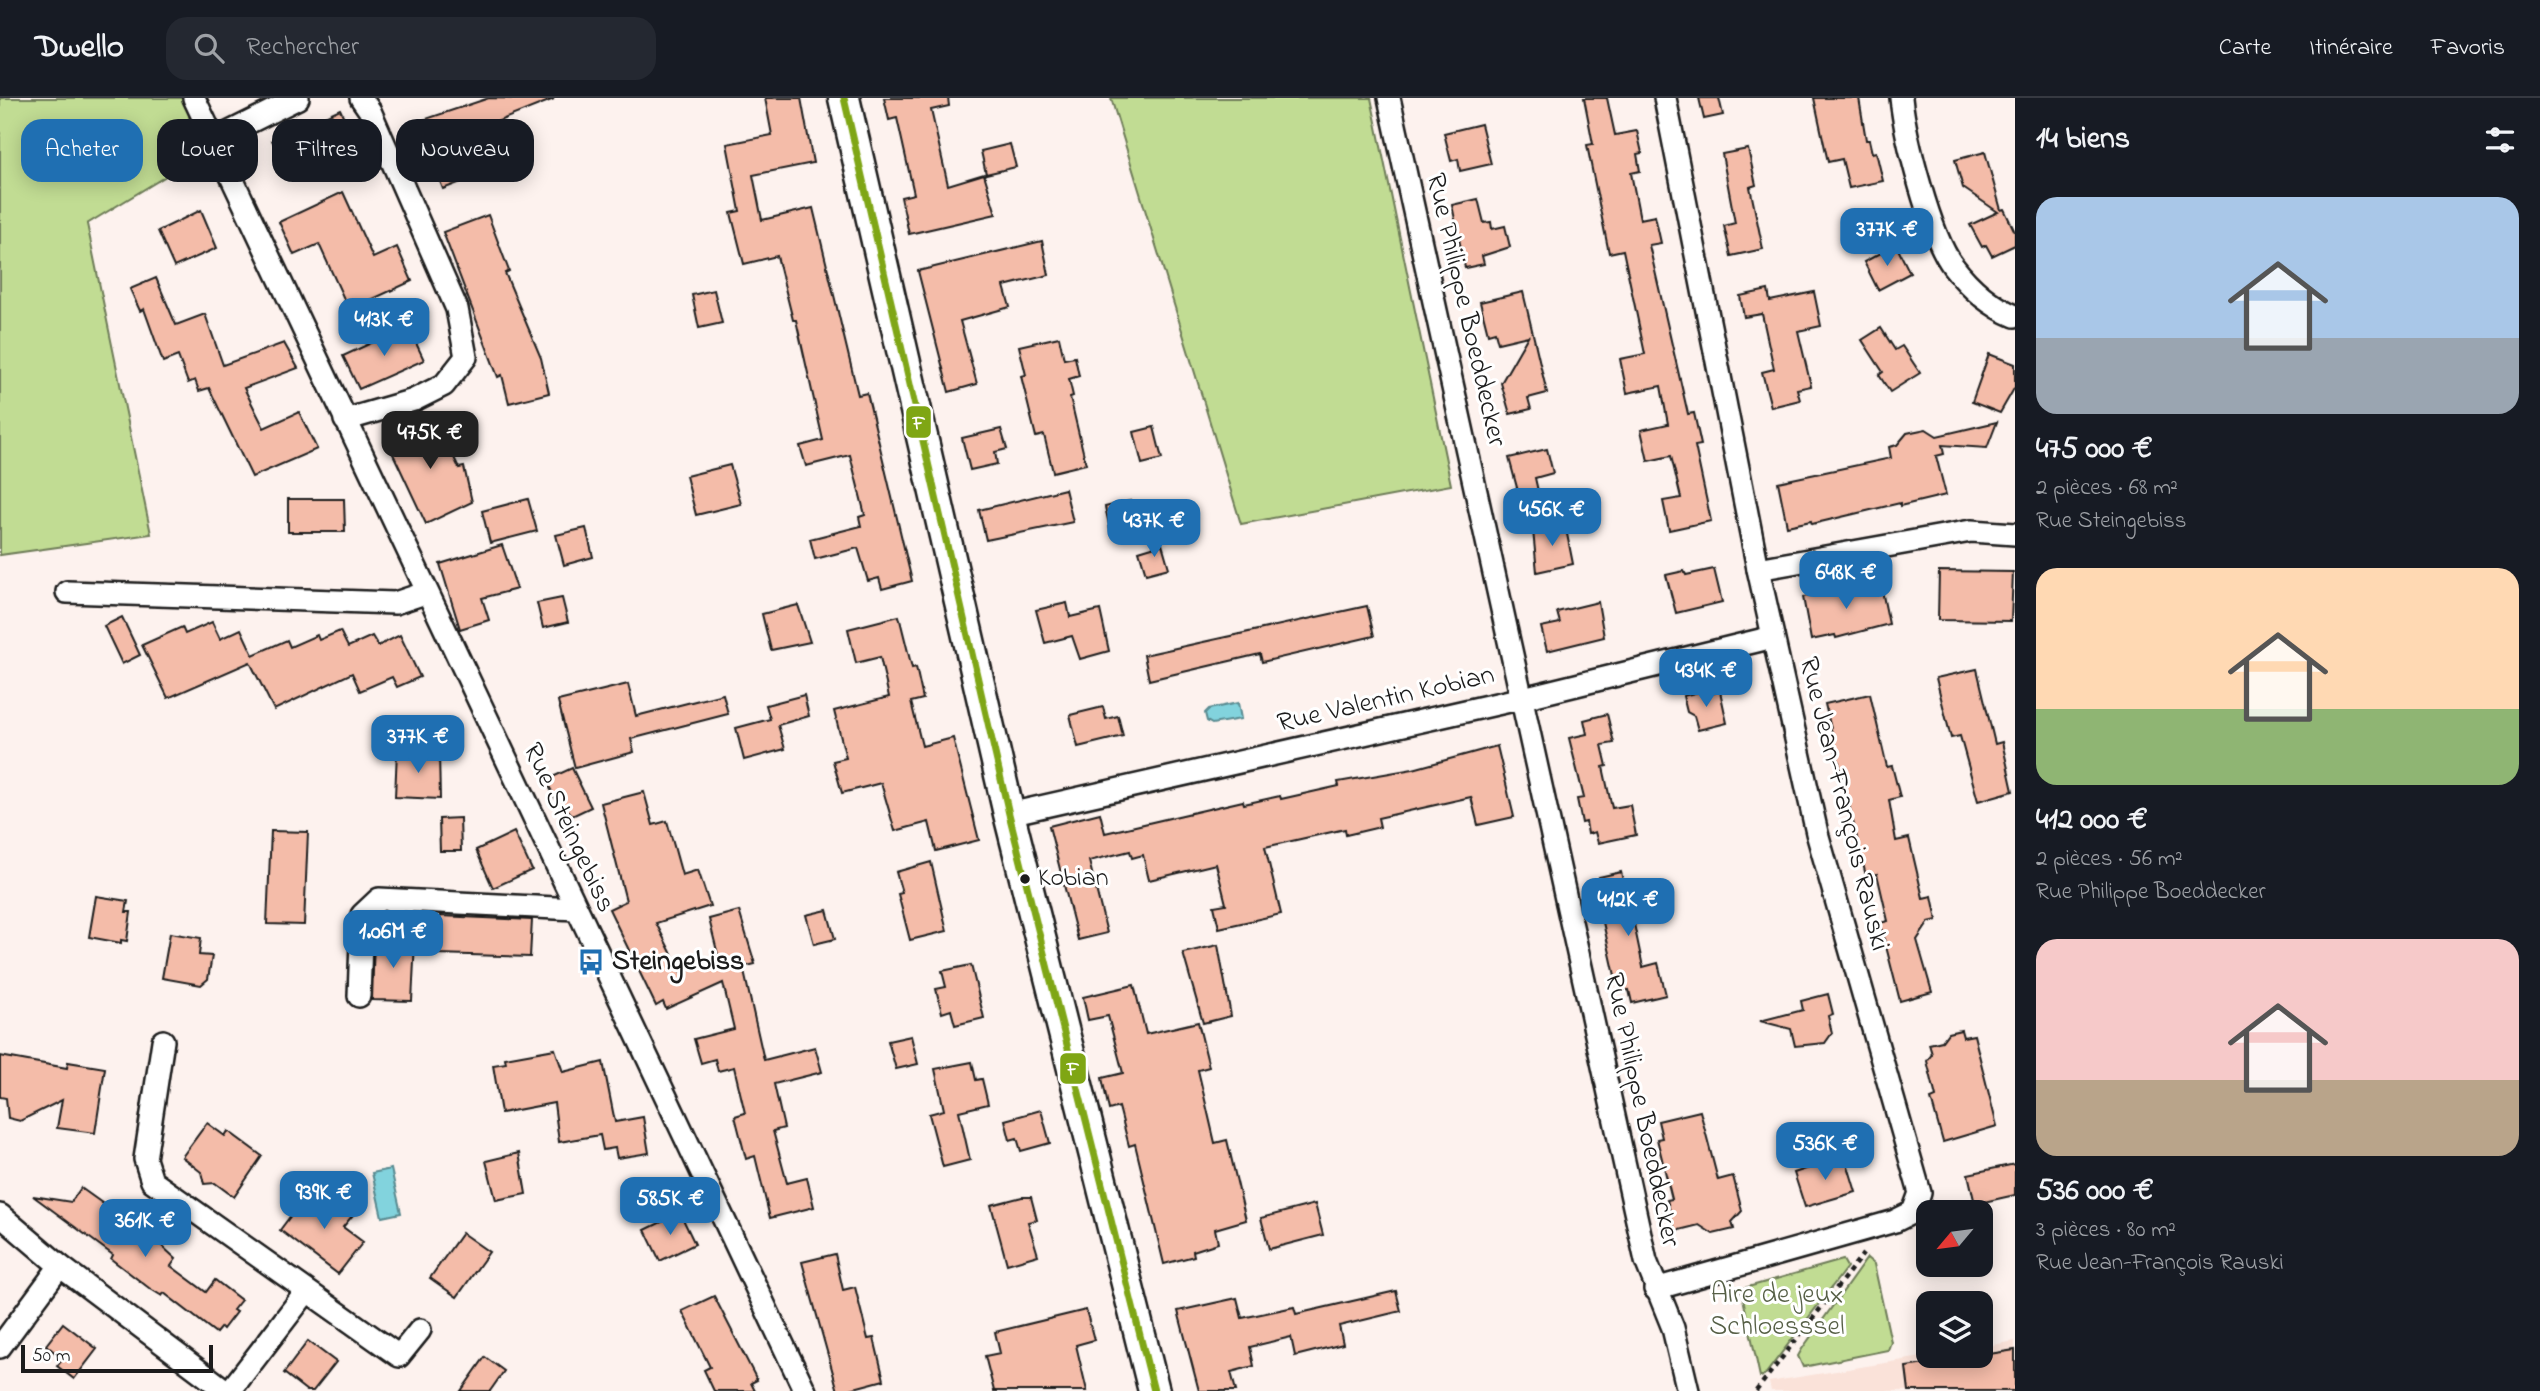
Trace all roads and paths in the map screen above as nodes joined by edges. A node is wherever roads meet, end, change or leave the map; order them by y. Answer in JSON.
{"nodes":[{"id":1,"x":194,"y":98,"type":"edge"},
{"id":2,"x":298,"y":98,"type":"edge"},
{"id":3,"x":361,"y":98,"type":"edge"},
{"id":4,"x":844,"y":98,"type":"edge"},
{"id":5,"x":1389,"y":98,"type":"edge"},
{"id":6,"x":1665,"y":98,"type":"edge"},
{"id":7,"x":1901,"y":98,"type":"edge"},
{"id":8,"x":203,"y":119,"type":"edge"},
{"id":9,"x":256,"y":119,"type":"edge"},
{"id":10,"x":232,"y":182,"type":"edge"},
{"id":11,"x":2015,"y":316,"type":"edge"},
{"id":12,"x":345,"y":420,"type":"junction"},
{"id":13,"x":2015,"y":534,"type":"edge"},
{"id":14,"x":1758,"y":569,"type":"junction"},
{"id":15,"x":67,"y":592,"type":"dead end"},
{"id":16,"x":425,"y":593,"type":"junction"},
{"id":17,"x":1773,"y":637,"type":"junction"},
{"id":18,"x":1523,"y":698,"type":"junction"},
{"id":19,"x":1009,"y":814,"type":"junction"},
{"id":20,"x":576,"y":909,"type":"junction"},
{"id":21,"x":359,"y":996,"type":"dead end"},
{"id":22,"x":163,"y":1041,"type":"dead end"},
{"id":23,"x":0,"y":1215,"type":"edge"},
{"id":24,"x":1887,"y":1224,"type":"junction"},
{"id":25,"x":60,"y":1266,"type":"junction"},
{"id":26,"x":1655,"y":1289,"type":"junction"},
{"id":27,"x":306,"y":1292,"type":"junction"},
{"id":28,"x":420,"y":1331,"type":"dead end"},
{"id":29,"x":0,"y":1347,"type":"edge"},
{"id":30,"x":228,"y":1391,"type":"edge"},
{"id":31,"x":804,"y":1391,"type":"edge"},
{"id":32,"x":1154,"y":1391,"type":"edge"},
{"id":33,"x":1688,"y":1391,"type":"edge"},
{"id":34,"x":1756,"y":1391,"type":"edge"}],
"edges":[{"from":1,"to":8,"type":"street","name":"Rue Steingebiss"},
{"from":2,"to":9,"type":"street"},
{"from":3,"to":12,"type":"street"},
{"from":4,"to":19,"type":"street"},
{"from":5,"to":18,"type":"street","name":"Rue Philippe Boeddecker"},
{"from":6,"to":14,"type":"street","name":"Rue Jean-François Rauski"},
{"from":7,"to":11,"type":"street"},
{"from":10,"to":12,"type":"street","name":"Rue Steingebiss"},
{"from":12,"to":16,"type":"street","name":"Rue Steingebiss"},
{"from":13,"to":14,"type":"street"},
{"from":14,"to":17,"type":"street","name":"Rue Jean-François Rauski"},
{"from":15,"to":16,"type":"street"},
{"from":16,"to":20,"type":"street","name":"Rue Steingebiss"},
{"from":17,"to":18,"type":"street","name":"Rue Valentin Kobian"},
{"from":17,"to":24,"type":"street","name":"Rue Jean-François Rauski"},
{"from":18,"to":19,"type":"street","name":"Rue Valentin Kobian"},
{"from":18,"to":26,"type":"street","name":"Rue Philippe Boeddecker"},
{"from":19,"to":32,"type":"street"},
{"from":20,"to":21,"type":"street"},
{"from":20,"to":31,"type":"street","name":"Rue Steingebiss"},
{"from":22,"to":27,"type":"street"},
{"from":23,"to":25,"type":"street"},
{"from":24,"to":26,"type":"street","name":"Rue Jean-François Rauski"},
{"from":24,"to":34,"type":"path"},
{"from":25,"to":29,"type":"street"},
{"from":25,"to":30,"type":"street"},
{"from":26,"to":33,"type":"street","name":"Rue Philippe Boeddecker"},
{"from":27,"to":28,"type":"street"},
{"from":27,"to":30,"type":"street"}]}
